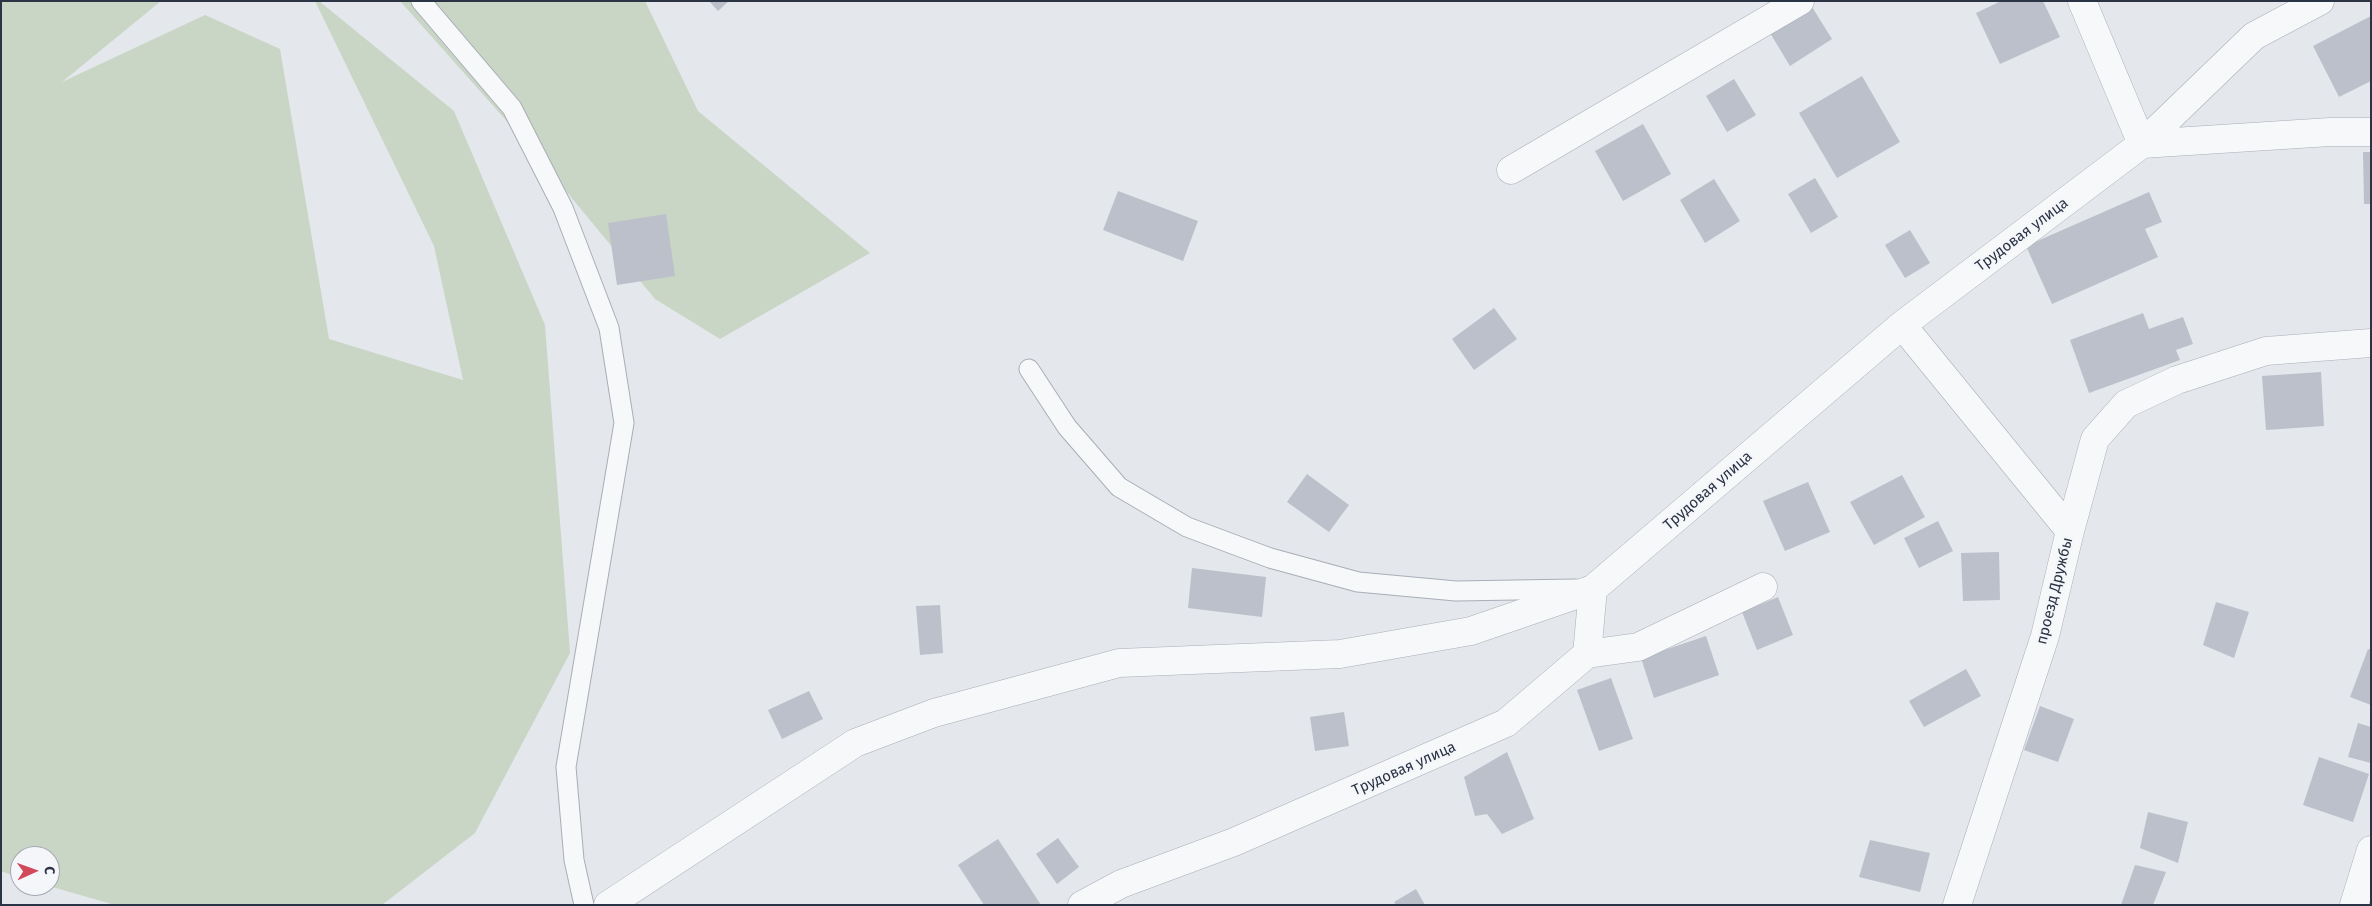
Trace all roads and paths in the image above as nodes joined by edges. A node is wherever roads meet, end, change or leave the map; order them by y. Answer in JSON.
{"nodes":[{"id":1,"x":421,"y":1,"type":"edge"},
{"id":2,"x":1800,"y":1,"type":"edge"},
{"id":3,"x":2082,"y":1,"type":"edge"},
{"id":4,"x":2320,"y":1,"type":"edge"},
{"id":5,"x":2371,"y":132,"type":"edge"},
{"id":6,"x":2142,"y":144,"type":"junction"},
{"id":7,"x":1511,"y":170,"type":"dead end"},
{"id":8,"x":1902,"y":325,"type":"junction"},
{"id":9,"x":2371,"y":343,"type":"edge"},
{"id":10,"x":1028,"y":369,"type":"dead end"},
{"id":11,"x":2070,"y":531,"type":"junction"},
{"id":12,"x":1764,"y":587,"type":"dead end"},
{"id":13,"x":1593,"y":590,"type":"junction"},
{"id":14,"x":1587,"y":654,"type":"junction"},
{"id":15,"x":2371,"y":850,"type":"edge"},
{"id":16,"x":584,"y":905,"type":"edge"},
{"id":17,"x":608,"y":905,"type":"edge"},
{"id":18,"x":1082,"y":905,"type":"edge"},
{"id":19,"x":1956,"y":905,"type":"edge"},
{"id":20,"x":2354,"y":905,"type":"edge"}],
"edges":[{"from":1,"to":16,"type":"lane"},
{"from":2,"to":7,"type":"street"},
{"from":3,"to":6,"type":"street"},
{"from":4,"to":6,"type":"street","name":"Трудовая улица"},
{"from":5,"to":6,"type":"street"},
{"from":6,"to":8,"type":"street","name":"Трудовая улица"},
{"from":8,"to":11,"type":"street","name":"проезд Дружбы"},
{"from":8,"to":13,"type":"street","name":"Трудовая улица"},
{"from":9,"to":11,"type":"street"},
{"from":10,"to":13,"type":"lane"},
{"from":11,"to":19,"type":"street","name":"проезд Дружбы"},
{"from":12,"to":14,"type":"street"},
{"from":13,"to":14,"type":"street"},
{"from":13,"to":17,"type":"street"},
{"from":14,"to":18,"type":"street","name":"Трудовая улица"},
{"from":15,"to":20,"type":"street"}]}
